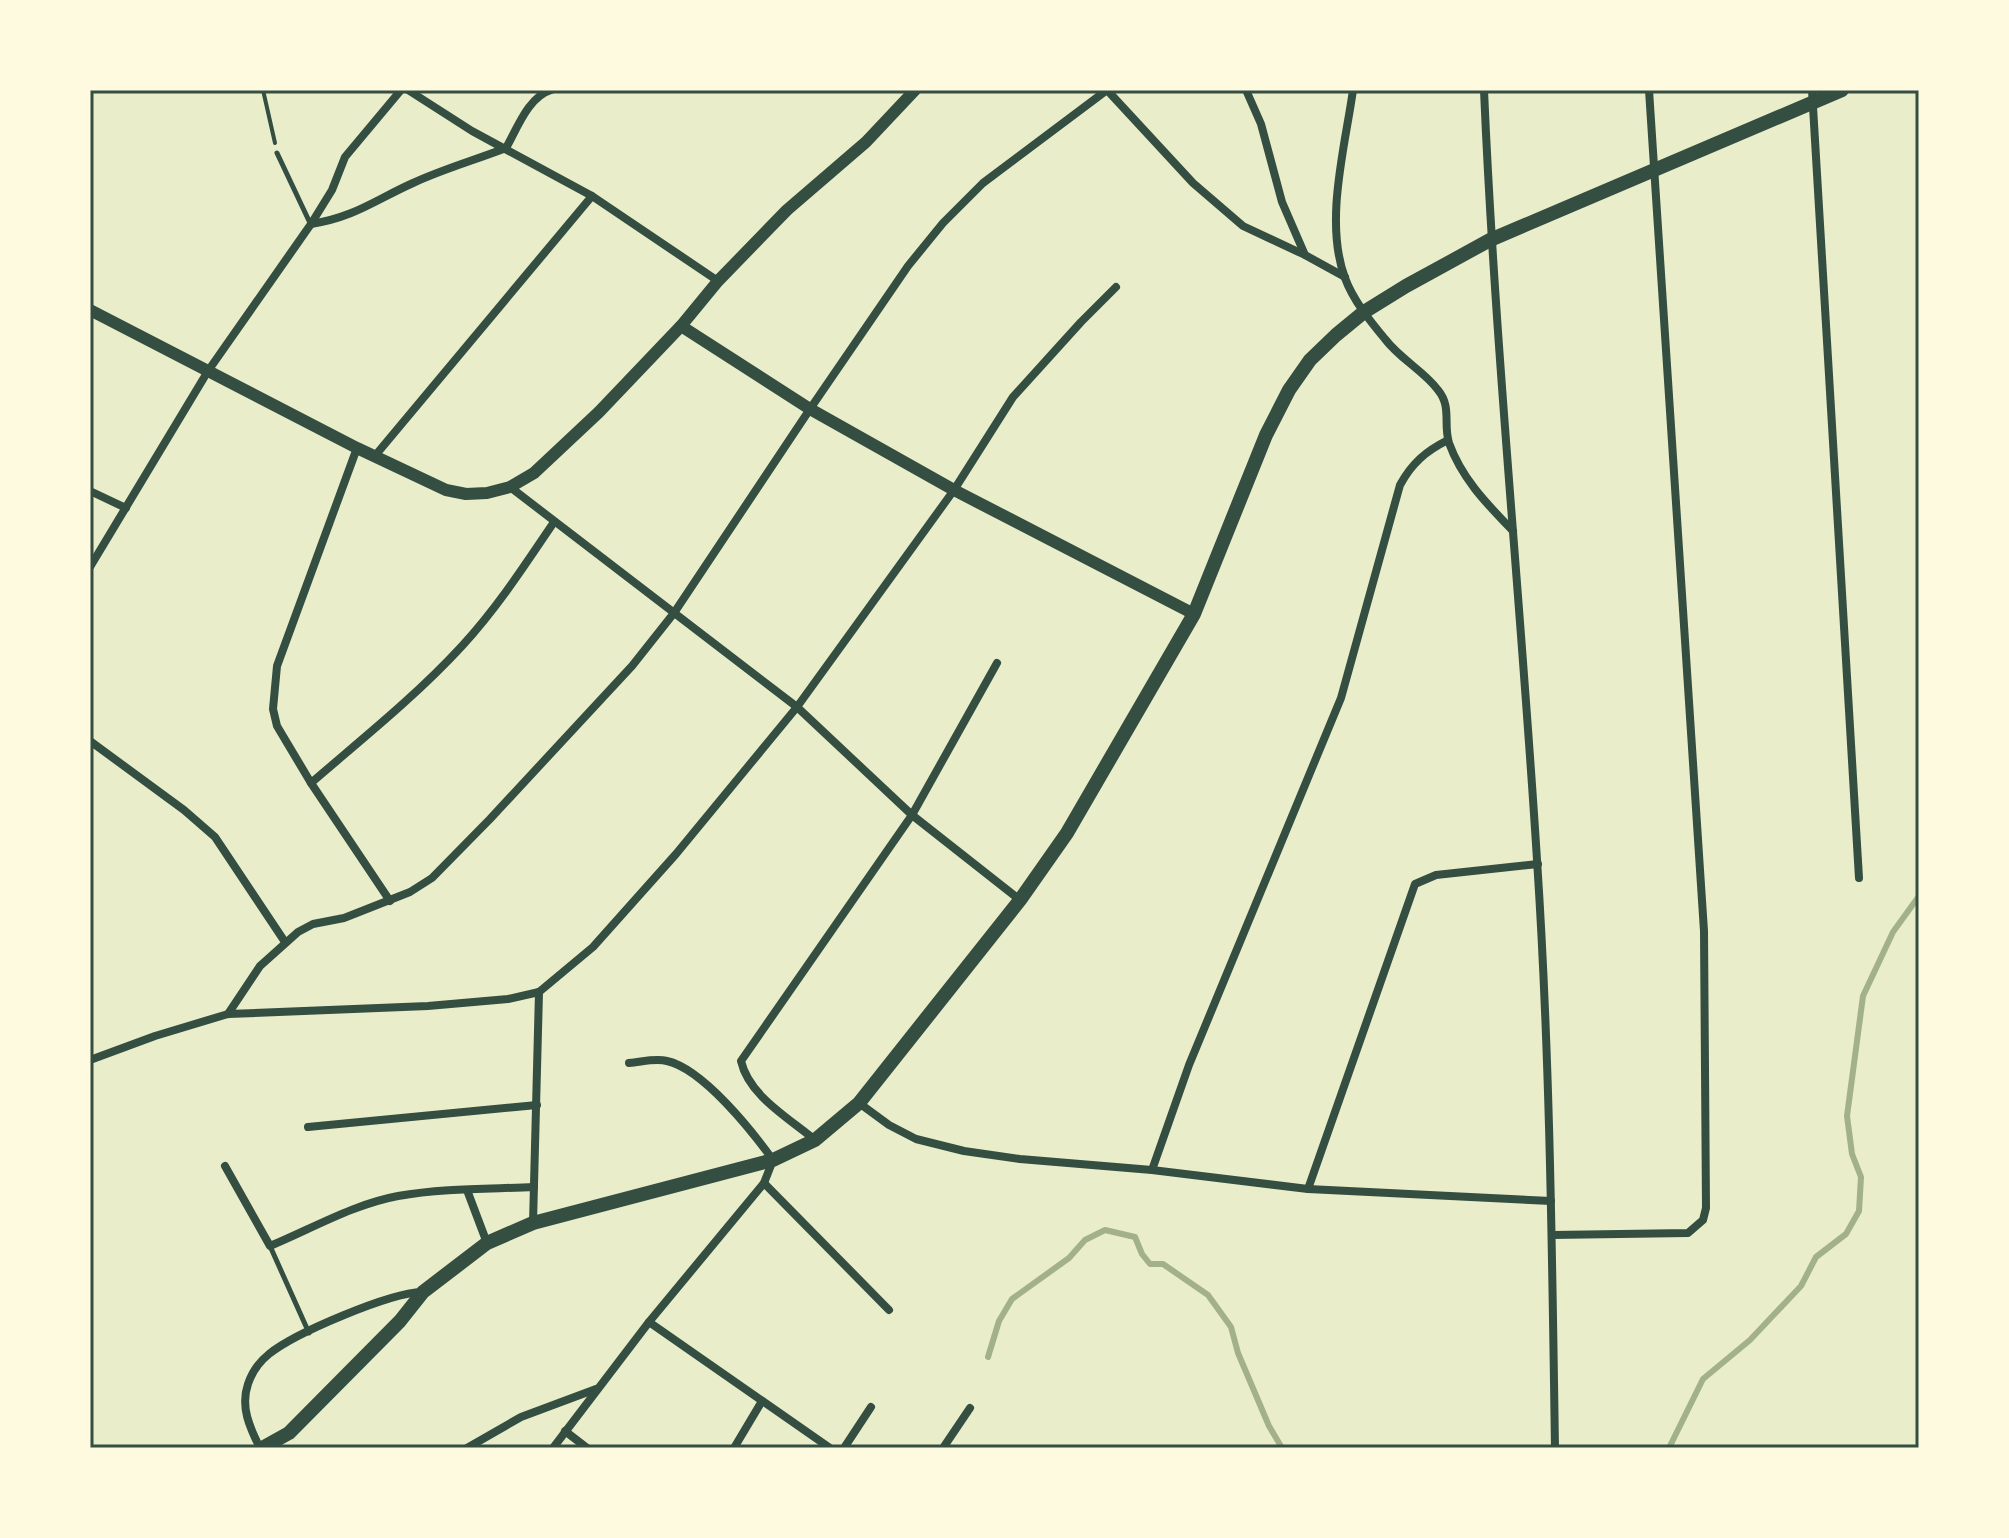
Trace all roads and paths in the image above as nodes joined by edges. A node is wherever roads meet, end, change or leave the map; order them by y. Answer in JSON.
{"nodes":[{"id":1,"x":263,"y":90,"type":"edge"},
{"id":2,"x":401,"y":90,"type":"edge"},
{"id":3,"x":408,"y":90,"type":"edge"},
{"id":4,"x":551,"y":90,"type":"edge"},
{"id":5,"x":915,"y":90,"type":"edge"},
{"id":6,"x":1107,"y":90,"type":"edge"},
{"id":7,"x":1246,"y":90,"type":"edge"},
{"id":8,"x":1353,"y":90,"type":"edge"},
{"id":9,"x":1484,"y":90,"type":"edge"},
{"id":10,"x":1649,"y":90,"type":"edge"},
{"id":11,"x":1842,"y":90,"type":"edge"},
{"id":12,"x":1812,"y":96,"type":"edge"},
{"id":13,"x":506,"y":148,"type":"junction"},
{"id":14,"x":277,"y":153,"type":"joint"},
{"id":15,"x":1653,"y":173,"type":"junction"},
{"id":16,"x":592,"y":196,"type":"junction"},
{"id":17,"x":311,"y":224,"type":"junction"},
{"id":18,"x":1490,"y":240,"type":"junction"},
{"id":19,"x":1305,"y":255,"type":"junction"},
{"id":20,"x":1345,"y":277,"type":"junction"},
{"id":21,"x":718,"y":281,"type":"junction"},
{"id":22,"x":1116,"y":287,"type":"dead end"},
{"id":23,"x":90,"y":310,"type":"edge"},
{"id":24,"x":1364,"y":312,"type":"junction"},
{"id":25,"x":681,"y":326,"type":"junction"},
{"id":26,"x":208,"y":371,"type":"junction"},
{"id":27,"x":810,"y":409,"type":"junction"},
{"id":28,"x":1448,"y":440,"type":"junction"},
{"id":29,"x":357,"y":448,"type":"junction"},
{"id":30,"x":374,"y":457,"type":"junction"},
{"id":31,"x":510,"y":487,"type":"junction"},
{"id":32,"x":954,"y":490,"type":"junction"},
{"id":33,"x":90,"y":491,"type":"edge"},
{"id":34,"x":126,"y":508,"type":"junction"},
{"id":35,"x":554,"y":522,"type":"junction"},
{"id":36,"x":1513,"y":532,"type":"junction"},
{"id":37,"x":90,"y":567,"type":"edge"},
{"id":38,"x":674,"y":613,"type":"junction"},
{"id":39,"x":1194,"y":614,"type":"junction"},
{"id":40,"x":997,"y":663,"type":"dead end"},
{"id":41,"x":797,"y":707,"type":"junction"},
{"id":42,"x":90,"y":741,"type":"edge"},
{"id":43,"x":311,"y":783,"type":"junction"},
{"id":44,"x":912,"y":815,"type":"junction"},
{"id":45,"x":1538,"y":864,"type":"junction"},
{"id":46,"x":1859,"y":878,"type":"dead end"},
{"id":47,"x":1020,"y":900,"type":"junction"},
{"id":48,"x":390,"y":901,"type":"junction"},
{"id":49,"x":285,"y":942,"type":"junction"},
{"id":50,"x":539,"y":992,"type":"junction"},
{"id":51,"x":228,"y":1014,"type":"junction"},
{"id":52,"x":90,"y":1060,"type":"edge"},
{"id":53,"x":629,"y":1063,"type":"dead end"},
{"id":54,"x":859,"y":1103,"type":"junction"},
{"id":55,"x":537,"y":1105,"type":"junction"},
{"id":56,"x":308,"y":1127,"type":"dead end"},
{"id":57,"x":815,"y":1140,"type":"junction"},
{"id":58,"x":773,"y":1160,"type":"junction"},
{"id":59,"x":225,"y":1166,"type":"dead end"},
{"id":60,"x":1152,"y":1170,"type":"junction"},
{"id":61,"x":764,"y":1183,"type":"junction"},
{"id":62,"x":534,"y":1187,"type":"junction"},
{"id":63,"x":1308,"y":1189,"type":"junction"},
{"id":64,"x":467,"y":1190,"type":"junction"},
{"id":65,"x":1551,"y":1201,"type":"junction"},
{"id":66,"x":533,"y":1223,"type":"junction"},
{"id":67,"x":1552,"y":1235,"type":"junction"},
{"id":68,"x":487,"y":1243,"type":"junction"},
{"id":69,"x":270,"y":1246,"type":"junction"},
{"id":70,"x":423,"y":1292,"type":"junction"},
{"id":71,"x":889,"y":1310,"type":"dead end"},
{"id":72,"x":649,"y":1322,"type":"junction"},
{"id":73,"x":309,"y":1333,"type":"junction"},
{"id":74,"x":596,"y":1389,"type":"junction"},
{"id":75,"x":762,"y":1401,"type":"junction"},
{"id":76,"x":871,"y":1407,"type":"dead end"},
{"id":77,"x":970,"y":1408,"type":"dead end"},
{"id":78,"x":565,"y":1431,"type":"junction"},
{"id":79,"x":261,"y":1448,"type":"edge"},
{"id":80,"x":467,"y":1448,"type":"edge"},
{"id":81,"x":553,"y":1448,"type":"edge"},
{"id":82,"x":587,"y":1448,"type":"edge"},
{"id":83,"x":734,"y":1448,"type":"edge"},
{"id":84,"x":830,"y":1448,"type":"edge"},
{"id":85,"x":844,"y":1448,"type":"edge"},
{"id":86,"x":943,"y":1448,"type":"edge"},
{"id":87,"x":1555,"y":1448,"type":"edge"}],
"edges":[{"from":1,"to":14,"type":"path"},
{"from":2,"to":17,"type":"street"},
{"from":3,"to":13,"type":"street"},
{"from":4,"to":13,"type":"street"},
{"from":5,"to":21,"type":"street"},
{"from":6,"to":19,"type":"street"},
{"from":6,"to":27,"type":"street"},
{"from":7,"to":19,"type":"street"},
{"from":8,"to":20,"type":"street"},
{"from":9,"to":18,"type":"street"},
{"from":10,"to":15,"type":"street"},
{"from":11,"to":12,"type":"main road"},
{"from":12,"to":15,"type":"main road"},
{"from":12,"to":46,"type":"street"},
{"from":13,"to":16,"type":"street"},
{"from":13,"to":17,"type":"street"},
{"from":14,"to":17,"type":"lane"},
{"from":15,"to":18,"type":"main road"},
{"from":15,"to":67,"type":"street"},
{"from":16,"to":21,"type":"street"},
{"from":16,"to":30,"type":"street"},
{"from":17,"to":26,"type":"street"},
{"from":18,"to":24,"type":"main road"},
{"from":18,"to":36,"type":"street"},
{"from":19,"to":20,"type":"street"},
{"from":20,"to":24,"type":"street"},
{"from":21,"to":25,"type":"street"},
{"from":22,"to":32,"type":"street"},
{"from":23,"to":26,"type":"street"},
{"from":24,"to":28,"type":"street"},
{"from":24,"to":39,"type":"main road"},
{"from":25,"to":27,"type":"street"},
{"from":25,"to":31,"type":"street"},
{"from":26,"to":29,"type":"street"},
{"from":26,"to":34,"type":"street"},
{"from":27,"to":32,"type":"street"},
{"from":27,"to":38,"type":"street"},
{"from":28,"to":36,"type":"street"},
{"from":28,"to":60,"type":"street"},
{"from":29,"to":30,"type":"street"},
{"from":29,"to":43,"type":"street"},
{"from":30,"to":31,"type":"street"},
{"from":31,"to":35,"type":"street"},
{"from":32,"to":39,"type":"street"},
{"from":32,"to":41,"type":"street"},
{"from":33,"to":34,"type":"street"},
{"from":34,"to":37,"type":"street"},
{"from":35,"to":38,"type":"street"},
{"from":35,"to":43,"type":"street"},
{"from":36,"to":45,"type":"street"},
{"from":38,"to":41,"type":"street"},
{"from":38,"to":48,"type":"street"},
{"from":39,"to":47,"type":"main road"},
{"from":40,"to":44,"type":"street"},
{"from":41,"to":44,"type":"street"},
{"from":41,"to":50,"type":"street"},
{"from":42,"to":49,"type":"street"},
{"from":43,"to":48,"type":"street"},
{"from":44,"to":47,"type":"street"},
{"from":44,"to":57,"type":"street"},
{"from":45,"to":63,"type":"street"},
{"from":45,"to":65,"type":"street"},
{"from":47,"to":54,"type":"main road"},
{"from":48,"to":49,"type":"street"},
{"from":49,"to":51,"type":"street"},
{"from":50,"to":51,"type":"street"},
{"from":50,"to":55,"type":"street"},
{"from":51,"to":52,"type":"street"},
{"from":53,"to":58,"type":"street"},
{"from":54,"to":57,"type":"main road"},
{"from":54,"to":60,"type":"street"},
{"from":55,"to":56,"type":"street"},
{"from":55,"to":62,"type":"street"},
{"from":57,"to":58,"type":"main road"},
{"from":58,"to":61,"type":"street"},
{"from":58,"to":66,"type":"main road"},
{"from":59,"to":69,"type":"street"},
{"from":60,"to":63,"type":"street"},
{"from":61,"to":71,"type":"street"},
{"from":61,"to":72,"type":"street"},
{"from":62,"to":64,"type":"street"},
{"from":62,"to":66,"type":"street"},
{"from":63,"to":65,"type":"street"},
{"from":64,"to":68,"type":"street"},
{"from":64,"to":69,"type":"street"},
{"from":65,"to":67,"type":"street"},
{"from":66,"to":68,"type":"main road"},
{"from":67,"to":87,"type":"street"},
{"from":68,"to":70,"type":"main road"},
{"from":69,"to":73,"type":"lane"},
{"from":70,"to":73,"type":"street"},
{"from":70,"to":79,"type":"main road"},
{"from":72,"to":74,"type":"street"},
{"from":72,"to":75,"type":"street"},
{"from":73,"to":79,"type":"street"},
{"from":74,"to":78,"type":"street"},
{"from":74,"to":80,"type":"street"},
{"from":75,"to":83,"type":"street"},
{"from":75,"to":84,"type":"street"},
{"from":76,"to":85,"type":"street"},
{"from":77,"to":86,"type":"street"},
{"from":78,"to":81,"type":"street"},
{"from":78,"to":82,"type":"street"}]}
